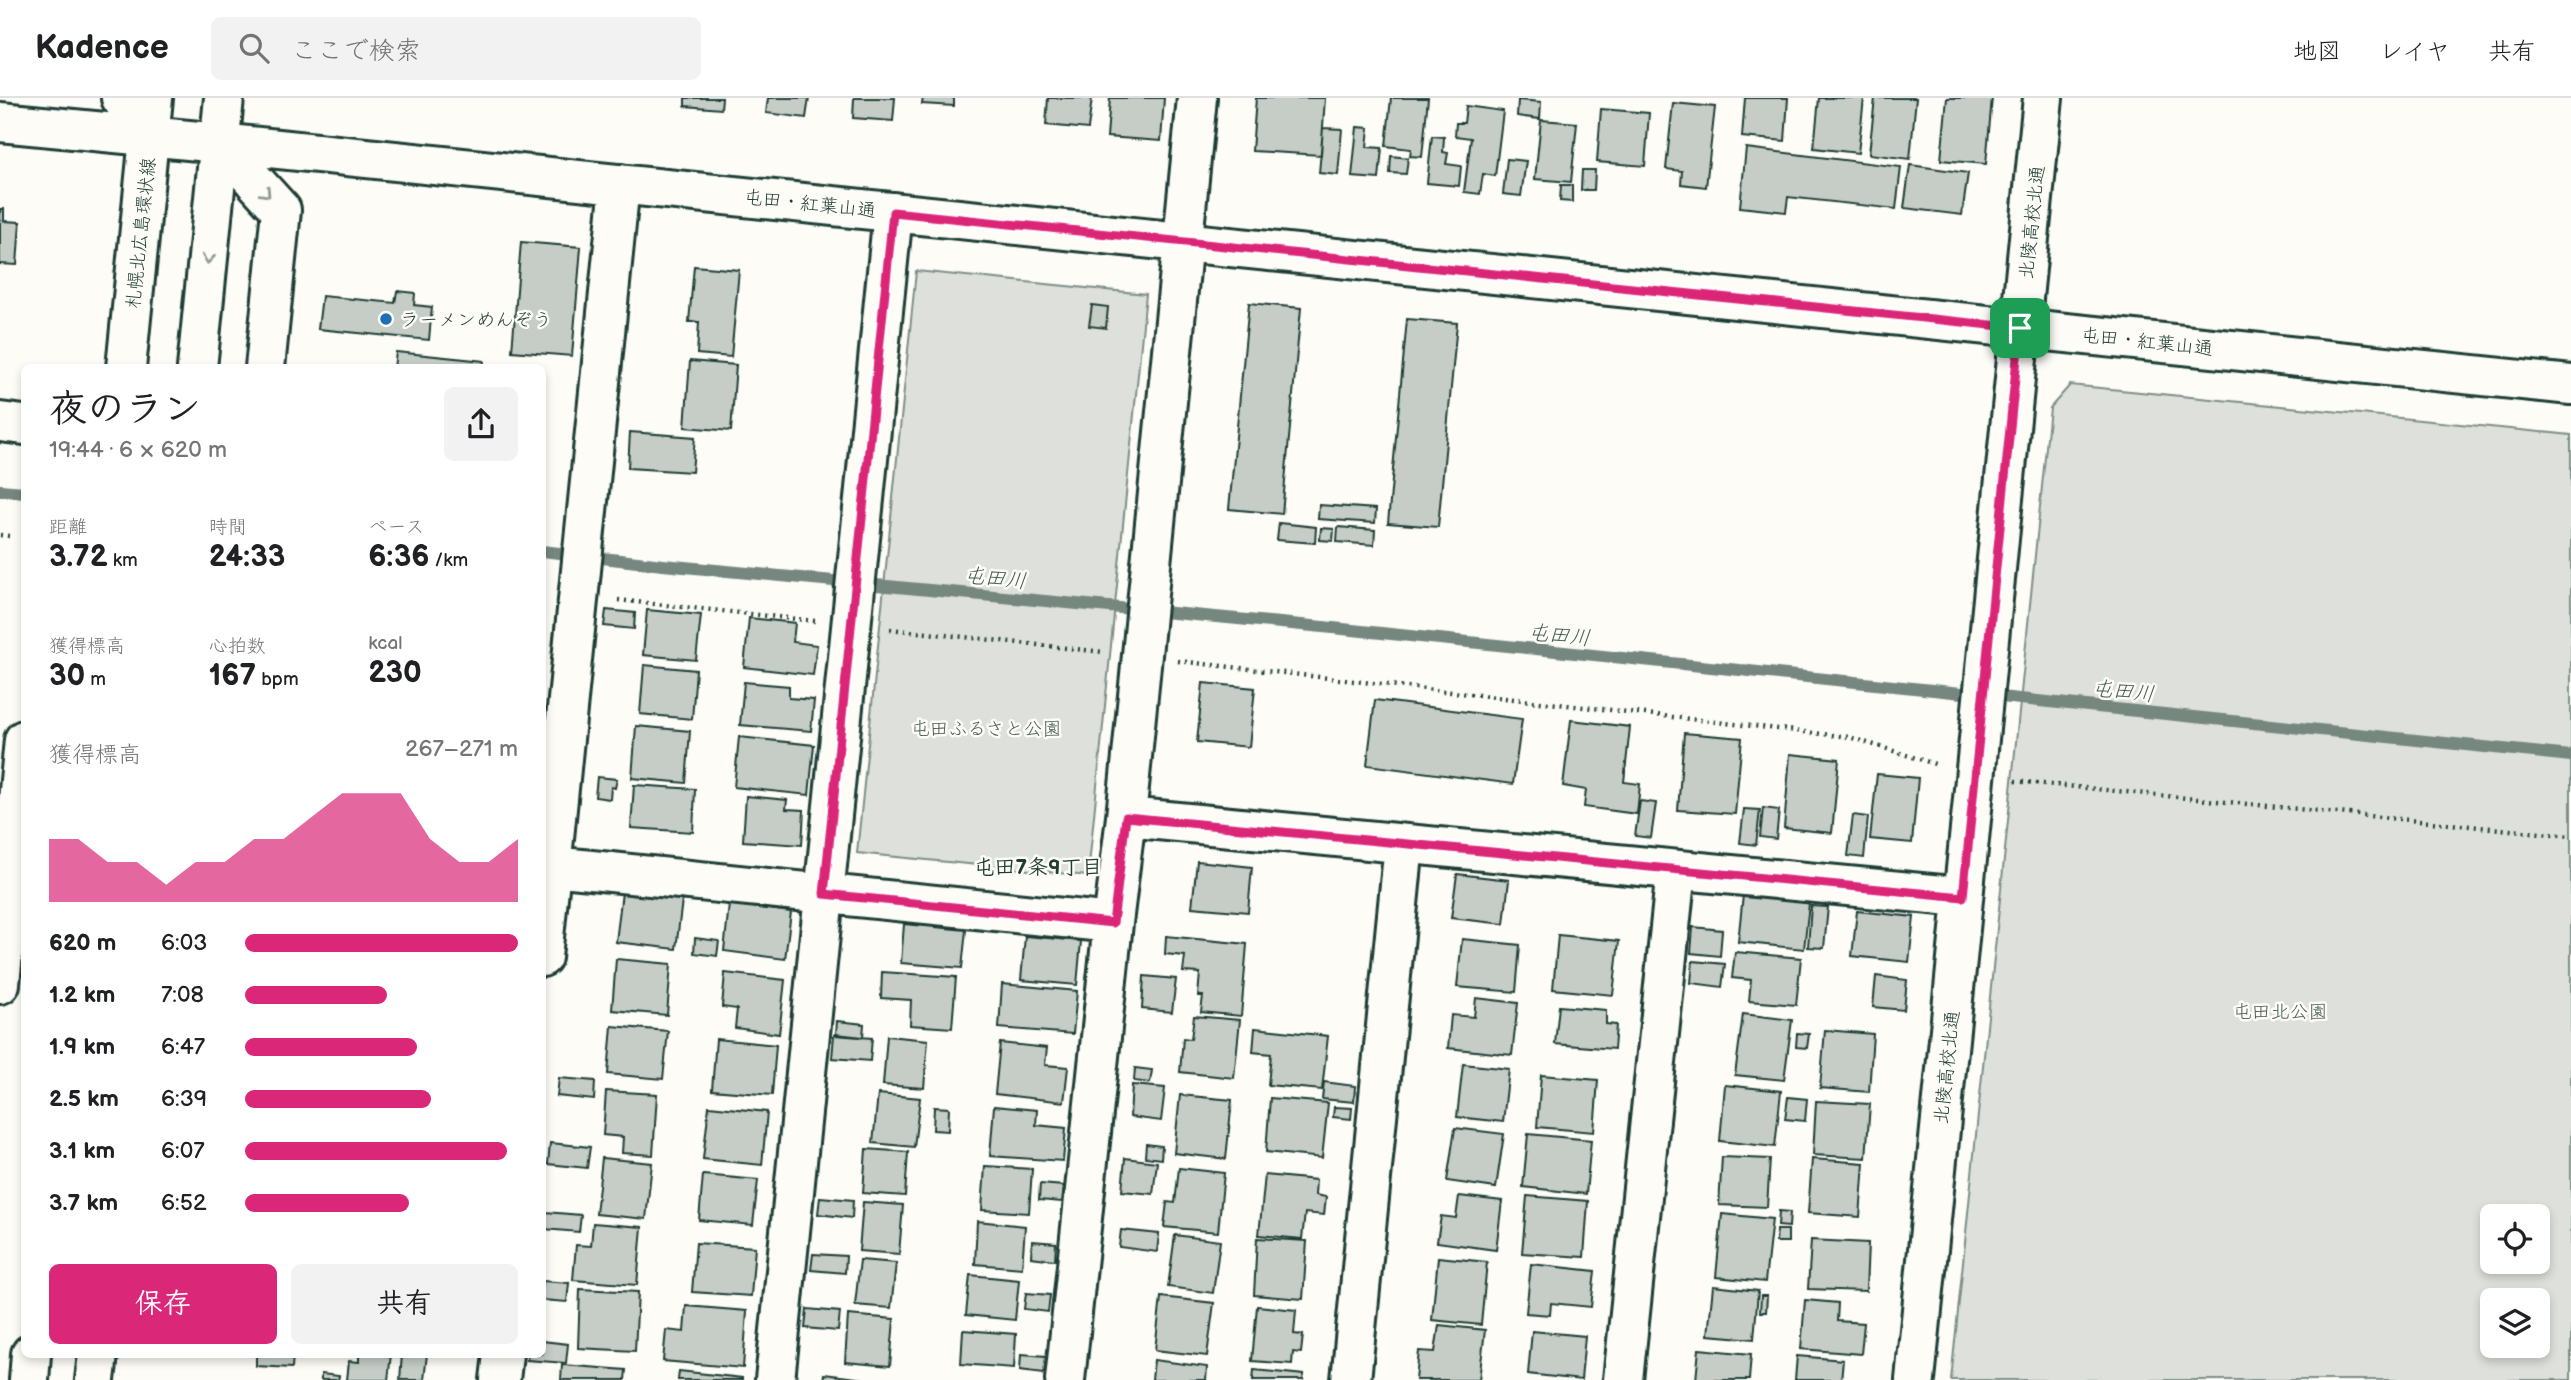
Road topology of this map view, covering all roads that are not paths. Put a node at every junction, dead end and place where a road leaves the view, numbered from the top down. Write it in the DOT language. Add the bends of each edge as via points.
graph roads {
  1 [pos="121,98"];
  2 [pos="153,98"];
  3 [pos="224,98"];
  4 [pos="1197,98"];
  5 [pos="2043,98"];
  6 [pos="0,122"];
  7 [pos="149,138"];
  8 [pos="220,143"];
  9 [pos="620,184"];
  10 [pos="893,212"];
  11 [pos="1183,242"];
  12 [pos="2020,328"];
  13 [pos="126,364"];
  14 [pos="197,364"];
  15 [pos="265,364"];
  16 [pos="2571,385"];
  17 [pos="0,422"];
  18 [pos="21,425"];
  19 [pos="21,770"];
  20 [pos="1126,817"];
  21 [pos="1404,844"];
  22 [pos="547,865"];
  23 [pos="1676,870"];
  24 [pos="546,883"];
  25 [pos="824,894"];
  26 [pos="1963,897"];
  27 [pos="1113,923"];
  28 [pos="0,984"];
  29 [pos="31,1358"];
  30 [pos="98,1358"];
  31 [pos="503,1358"];
  32 [pos="29,1380"];
  33 [pos="95,1380"];
  34 [pos="500,1380"];
  35 [pos="775,1380"];
  36 [pos="1065,1380"];
  37 [pos="1351,1380"];
  38 [pos="1623,1380"];
  39 [pos="1915,1380"];
  1 -- 7 [label="street"];
  2 -- 7 [label="street, 札幌北広島環状線"];
  3 -- 8 [label="street"];
  4 -- 11 [label="street"];
  5 -- 12 [label="street, 北陵高校北通"];
  6 -- 7 [label="street, 屯田・紅葉山通"];
  7 -- 8 [label="street, 屯田・紅葉山通"];
  7 -- 13 [label="street, 札幌北広島環状線"];
  8 -- 9 [label="street, 屯田・紅葉山通"];
  8 -- 14 [label="street, one-way"];
  8 -- 15 [label="street, one-way" via="281,209"];
  9 -- 10 [label="street, 屯田・紅葉山通"];
  9 -- 22 [label="street"];
  10 -- 11 [label="street, 屯田・紅葉山通"];
  10 -- 25 [label="street"];
  11 -- 12 [label="street, 屯田・紅葉山通"];
  11 -- 20 [label="street"];
  12 -- 16 [label="street, 屯田・紅葉山通"];
  12 -- 26 [label="street, 北陵高校北通"];
  17 -- 18 [label="street"];
  19 -- 28 [label="street"];
  20 -- 21 [label="street"];
  20 -- 27 [label="street"];
  21 -- 23 [label="street"];
  21 -- 37 [label="street"];
  22 -- 24 [label="street"];
  22 -- 25 [label="street"];
  23 -- 26 [label="street"];
  23 -- 38 [label="street"];
  25 -- 27 [label="street"];
  25 -- 35 [label="street"];
  26 -- 39 [label="street, 北陵高校北通"];
  27 -- 36 [label="street"];
  29 -- 32 [label="street"];
  30 -- 33 [label="street"];
  31 -- 34 [label="street"];
}
